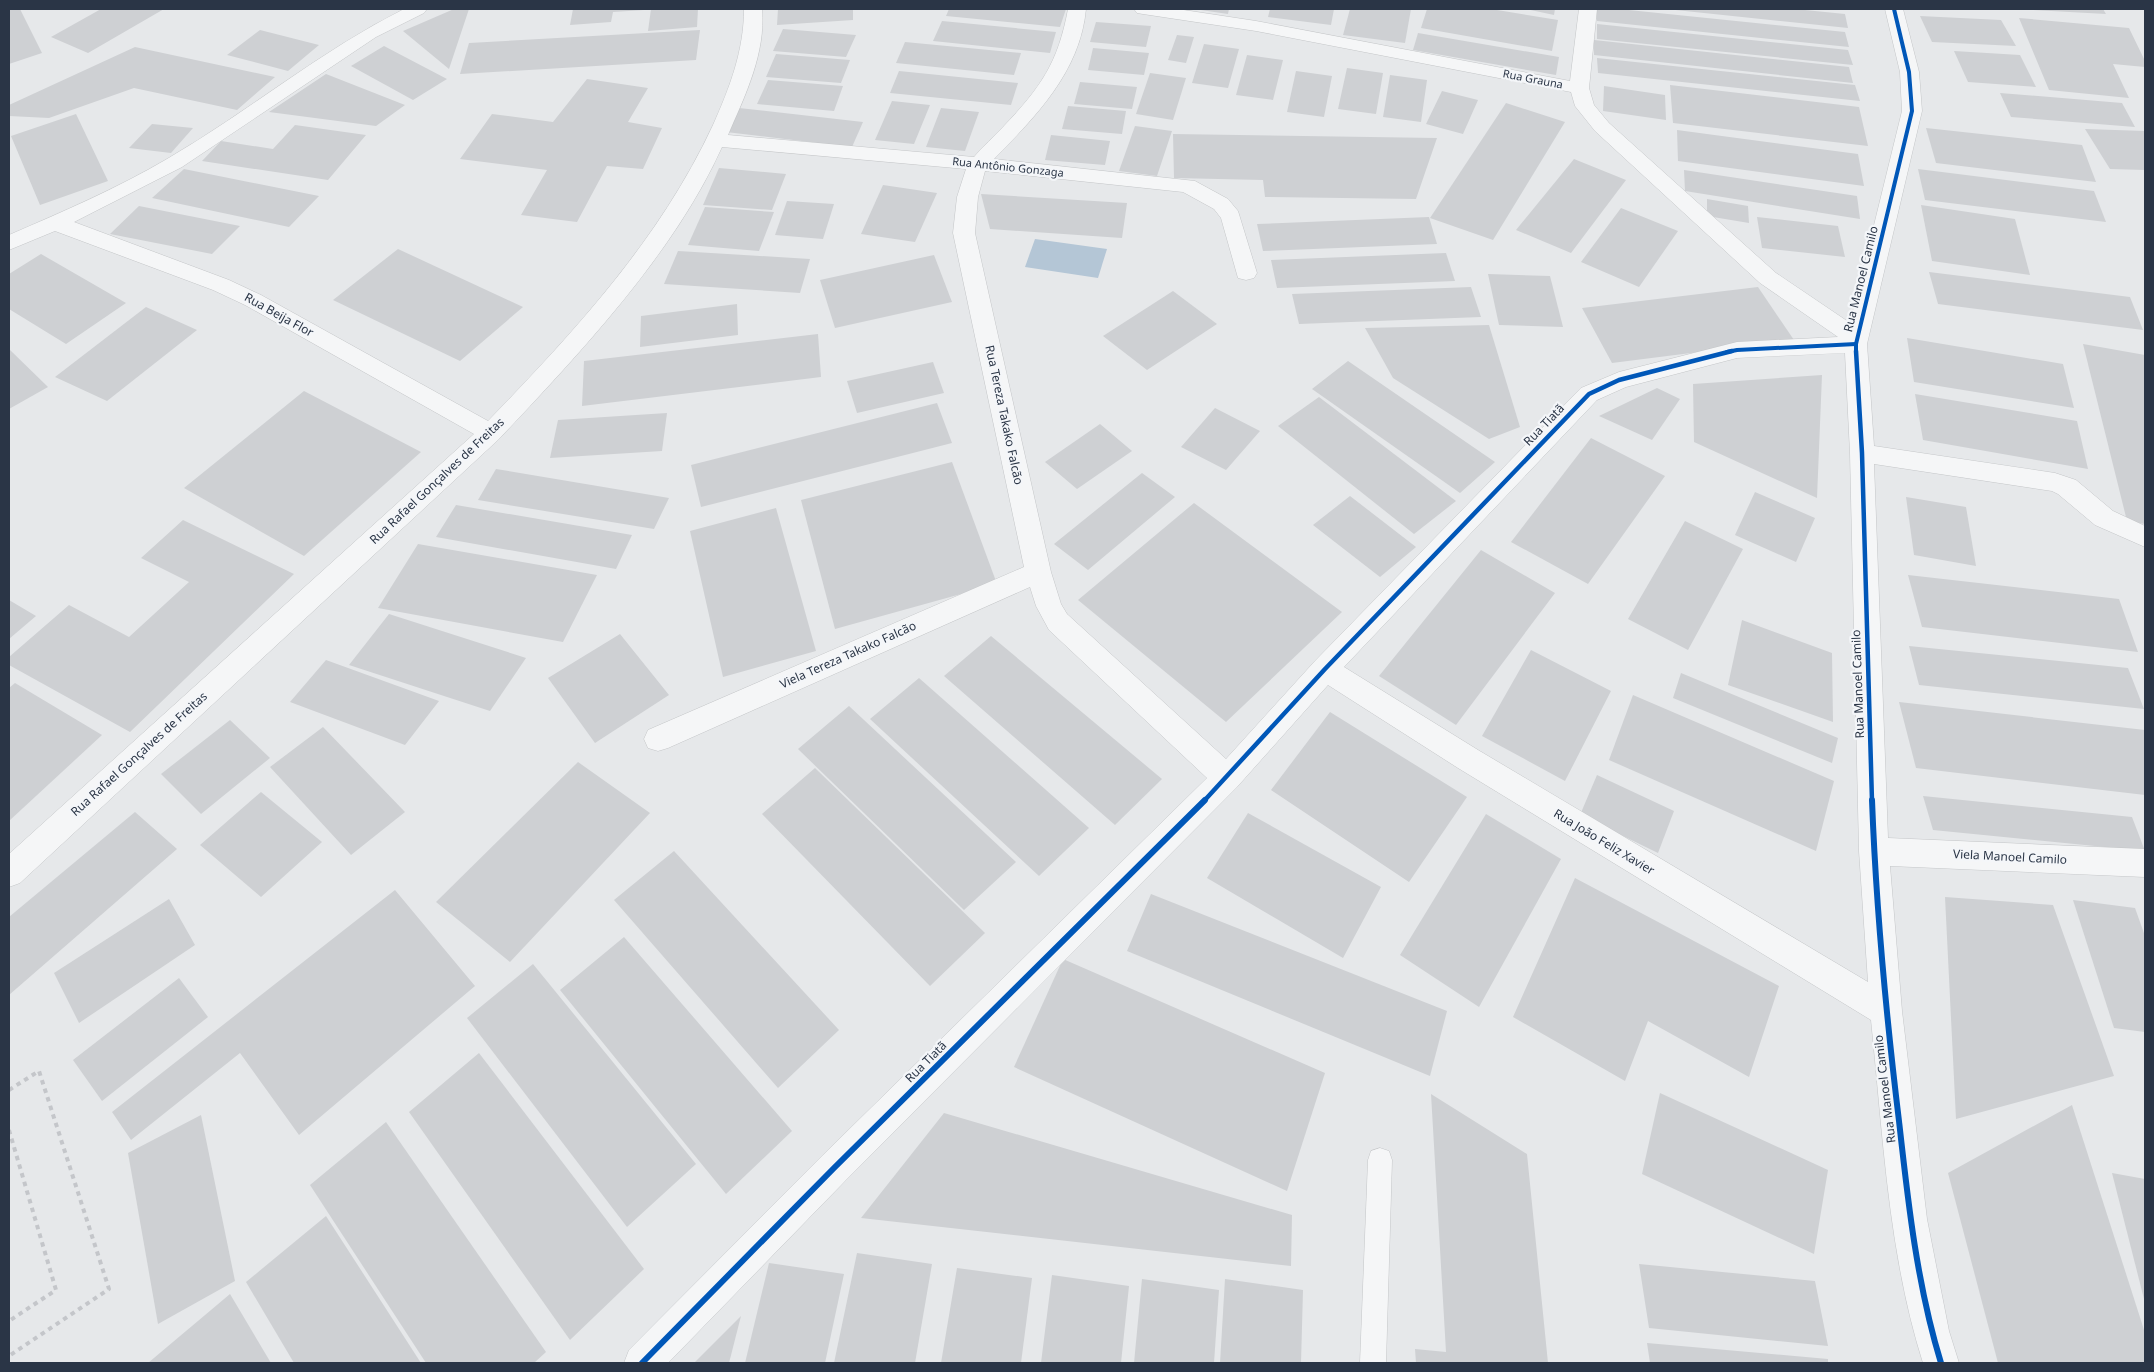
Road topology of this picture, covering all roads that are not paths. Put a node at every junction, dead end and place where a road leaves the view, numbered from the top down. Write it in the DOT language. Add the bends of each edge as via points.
graph roads {
  1 [pos="418,9"];
  2 [pos="753,9"];
  3 [pos="1077,9"];
  4 [pos="1143,9"];
  5 [pos="1588,9"];
  6 [pos="1894,9"];
  7 [pos="1258,18"];
  8 [pos="1579,88"];
  9 [pos="717,140"];
  10 [pos="979,164"];
  11 [pos="55,224"];
  12 [pos="9,243"];
  13 [pos="1246,272"];
  14 [pos="1857,341"];
  15 [pos="490,433"];
  16 [pos="1862,453"];
  17 [pos="2145,537"];
  18 [pos="1038,572"];
  19 [pos="1324,670"];
  20 [pos="658,739"];
  21 [pos="1227,778"];
  22 [pos="1874,851"];
  23 [pos="2145,863"];
  24 [pos="9,873"];
  25 [pos="1886,1011"];
  26 [pos="1380,1160"];
  27 [pos="642,1363"];
  28 [pos="1373,1363"];
  29 [pos="1941,1363"];
  1 -- 11 [label="street" via="370,33 175,163"];
  2 -- 9 [label="street, Rua Rafael Gonçalves de Freitas" via="755,20 745,70"];
  3 -- 10 [label="street, Rua Tereza Takako Falcão" via="1063,65 1053,83"];
  4 -- 7 [label="street, Rua Grauna"];
  5 -- 8 [label="street"];
  6 -- 14 [label="street, Rua Manoel Camilo" via="1910,70 1912,111"];
  7 -- 8 [label="street, Rua Grauna"];
  8 -- 14 [label="street, Rua Grauna" via="1585,106 1602,128 1761,272"];
  9 -- 10 [label="street, Rua Antônio Gonzaga"];
  9 -- 15 [label="street, Rua Rafael Gonçalves de Freitas" via="691,190 652,249 559,362"];
  10 -- 13 [label="street, Rua Antônio Gonzaga" via="1188,186 1221,204 1231,216"];
  10 -- 18 [label="street, Rua Tereza Takako Falcão" via="969,191 964,233"];
  11 -- 12 [label="street"];
  11 -- 15 [label="street, Rua Beija Flor" via="221,285 253,300"];
  14 -- 16 [label="street, Rua Manoel Camilo"];
  14 -- 19 [label="street, Rua Tiatã" via="1737,350 1619,380 1589,394"];
  15 -- 24 [label="street, Rua Rafael Gonçalves de Freitas"];
  16 -- 17 [label="street" via="2054,482 2067,487 2104,518"];
  16 -- 22 [label="street, Rua Manoel Camilo"];
  18 -- 20 [label="street, Viela Tereza Takako Falcão"];
  18 -- 21 [label="street, Rua Tereza Takako Falcão" via="1058,622"];
  19 -- 21 [label="street, Rua Tiatã"];
  19 -- 25 [label="street, Rua João Feliz Xavier"];
  21 -- 27 [label="street, Rua Tiatã"];
  22 -- 23 [label="street, Viela Manoel Camilo"];
  22 -- 25 [label="street, Rua Manoel Camilo"];
  25 -- 29 [label="street, Rua Manoel Camilo" via="1910,1219 1931,1331"];
  26 -- 28 [label="lane"];
}
